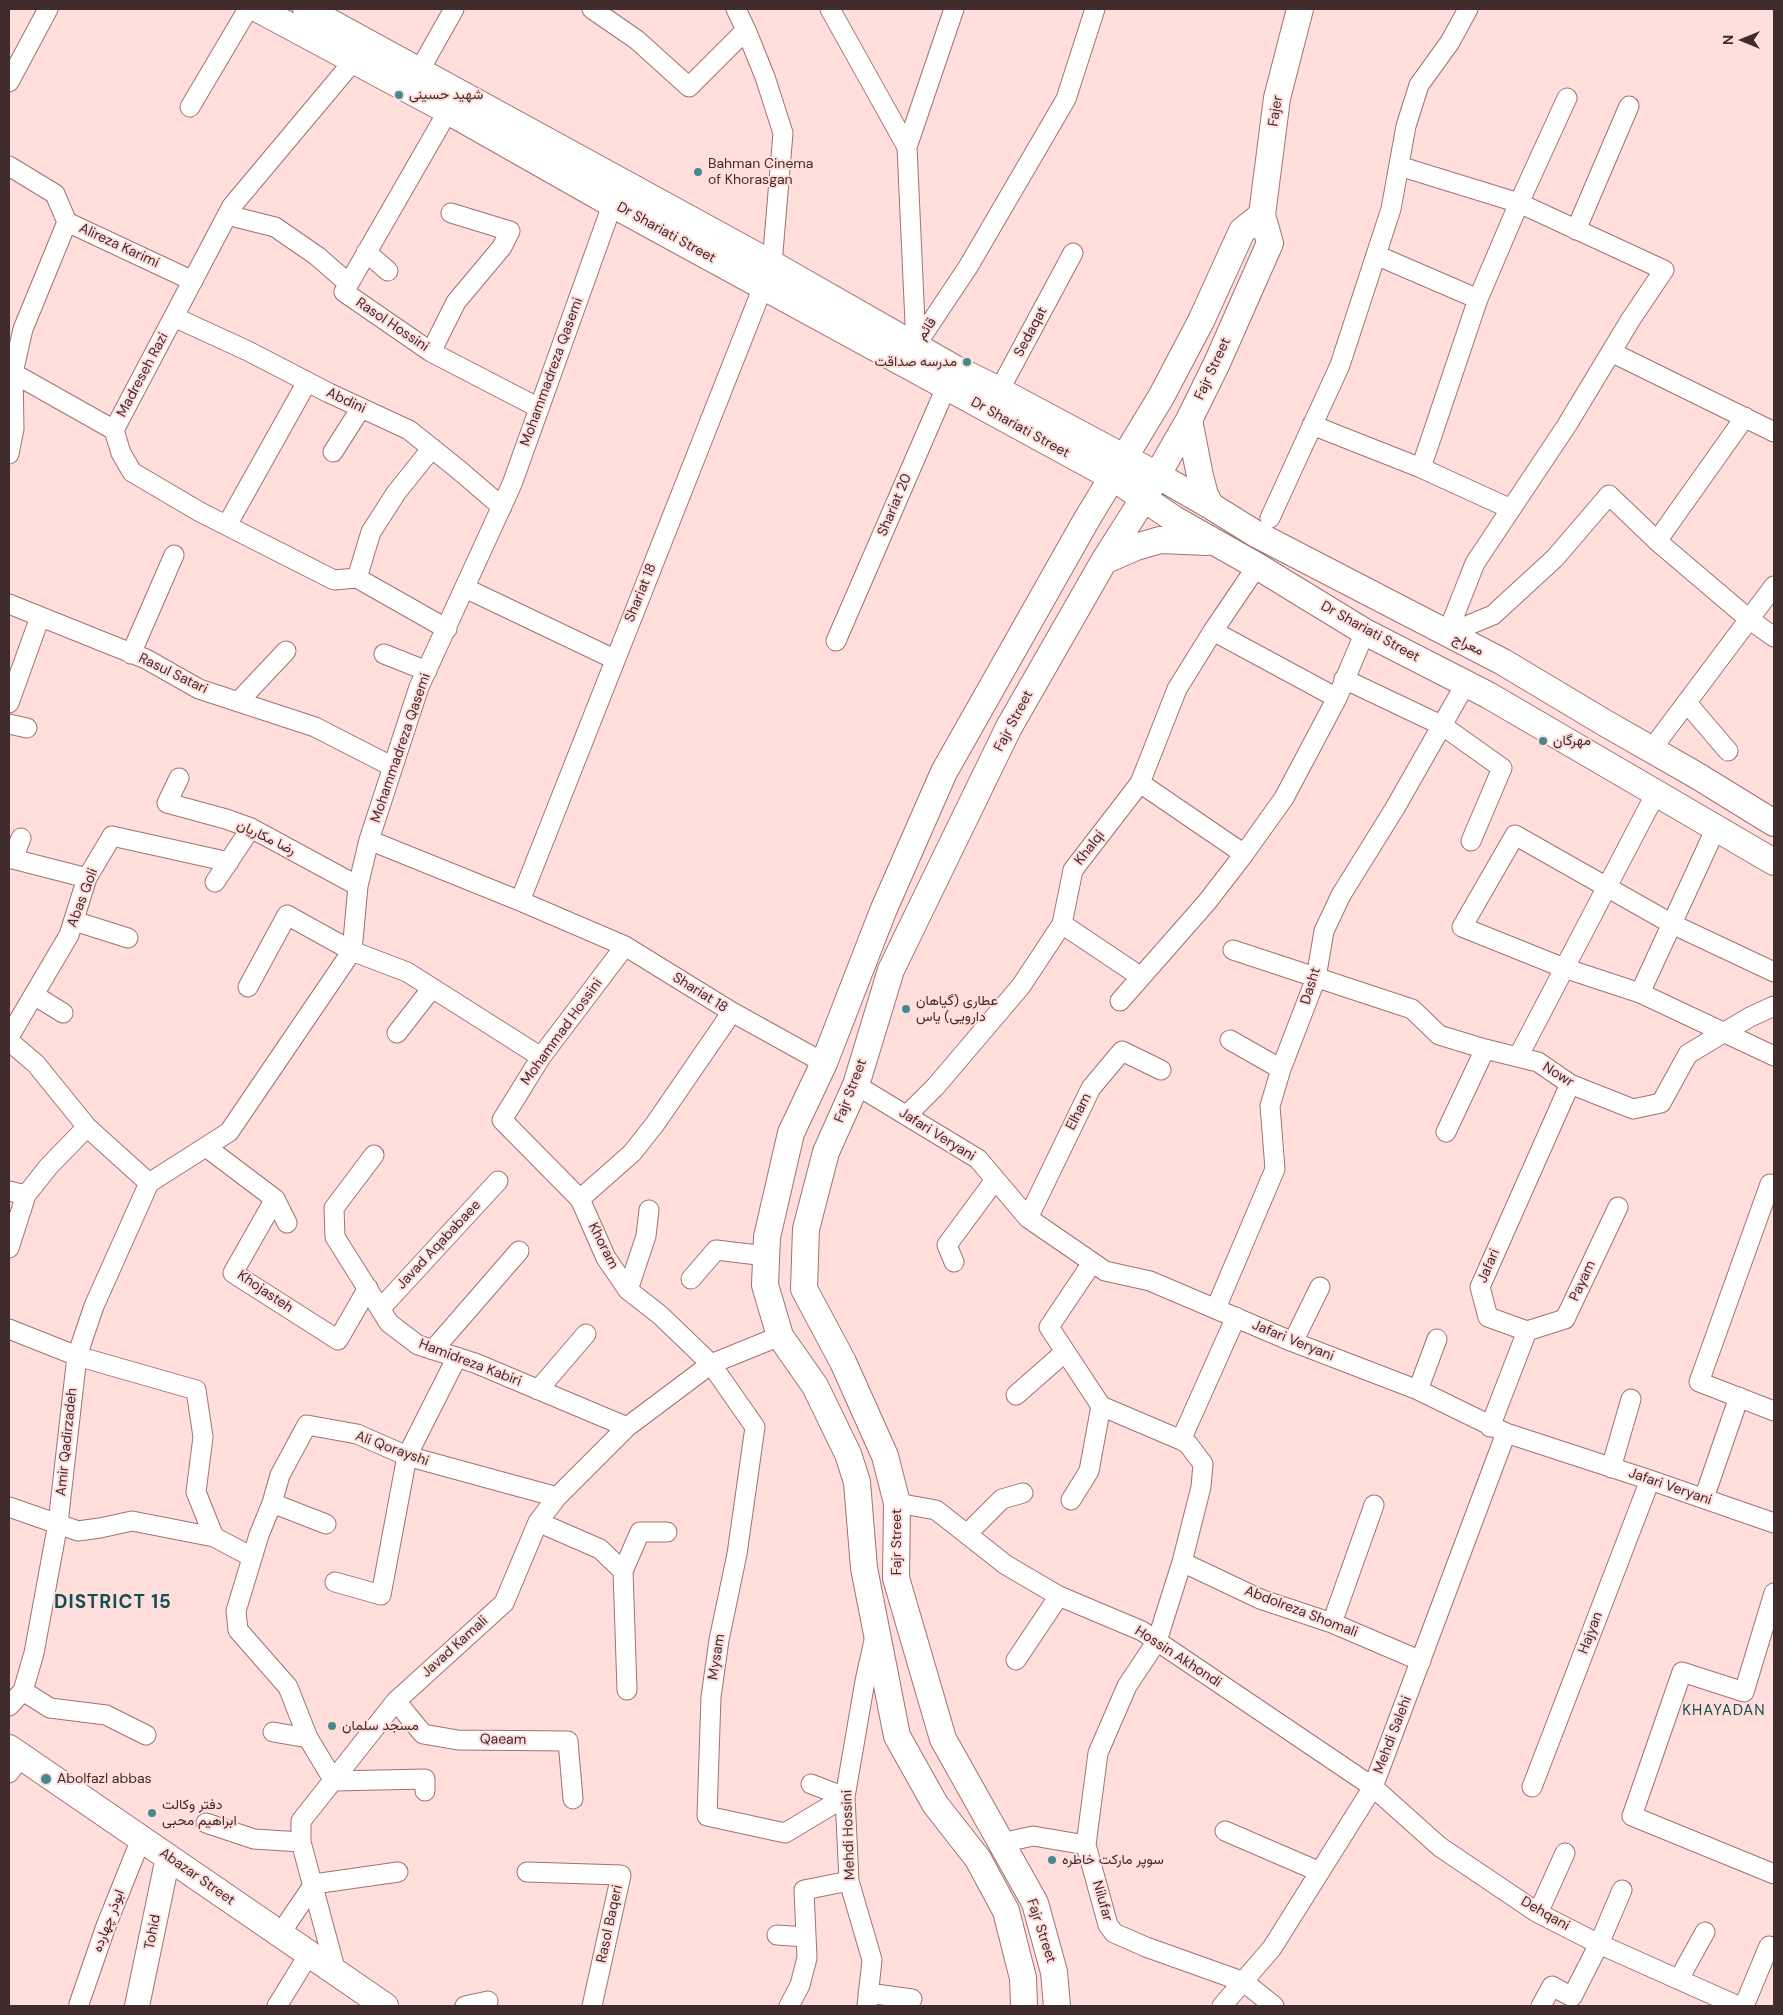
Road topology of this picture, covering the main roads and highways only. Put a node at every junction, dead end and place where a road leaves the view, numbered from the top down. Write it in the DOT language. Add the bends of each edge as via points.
graph roads {
  1 [pos="258,9"];
  2 [pos="306,9"];
  3 [pos="1300,9"];
  4 [pos="361,52"];
  5 [pos="1262,215"];
  6 [pos="994,400"];
  7 [pos="1189,420"];
  8 [pos="1086,464"];
  9 [pos="1118,467"];
  10 [pos="1157,475"];
  11 [pos="1144,498"];
  12 [pos="1097,502"];
  13 [pos="1211,506"];
  14 [pos="1213,542"];
  15 [pos="1104,561"];
  16 [pos="1774,824"];
  17 [pos="1774,862"];
  18 [pos="824,1063"];
  19 [pos="856,1085"];
  20 [pos="13,1759"];
  21 [pos="1054,1972"];
  22 [pos="1023,1978"];
  23 [pos="385,2006"];
  24 [pos="1024,2006"];
  25 [pos="1057,2006"];
  1 -- 4 [label="main road, Dr Shariati Street"];
  2 -- 4 [label="main road, Dr Shariati Street"];
  3 -- 5 [label="main road, Fajer" via="1277,98"];
  4 -- 6 [label="main road, Dr Shariati Street"];
  5 -- 7 [label="main road, Fajr Street" via="1270,243"];
  5 -- 9 [label="main road" via="1242,231 1192,338"];
  6 -- 8 [label="main road, Dr Shariati Street"];
  6 -- 9 [label="main road, Dr Shariati Street"];
  7 -- 10 [label="main road, Fajr Street"];
  7 -- 13 [label="main road" via="1200,476"];
  8 -- 9 [label="main road, Dr Shariati Street"];
  8 -- 12 [label="main road" via="1096,483"];
  9 -- 10 [label="main road, Dr Shariati Street"];
  9 -- 11 [label="main road, Dr Shariati Street"];
  9 -- 12 [label="main road"];
  10 -- 11 [label="main road, Fajr Street"];
  10 -- 13 [label="main road, معراج"];
  11 -- 14 [label="main road, Dr Shariati Street"];
  11 -- 15 [label="main road, Fajr Street"];
  12 -- 18 [label="main road" via="944,772 883,911"];
  13 -- 16 [label="main road, معراج" via="1256,534 1503,662"];
  14 -- 15 [label="main road" via="1160,540 1136,546"];
  14 -- 17 [label="main road, Dr Shariati Street" via="1365,632 1466,683"];
  15 -- 19 [label="main road, Fajr Street" via="1009,727 896,962"];
  18 -- 19 [label="main road"];
  18 -- 22 [label="main road" via="790,1133 766,1237 765,1286 780,1336 815,1386 848,1454 857,1482 864,1568 897,1736 936,1804 978,1859 1006,1911"];
  19 -- 21 [label="main road, Fajr Street" via="826,1152 806,1229 804,1290 843,1362 886,1456 897,1502 896,1578 943,1739 1035,1903"];
  20 -- 23 [label="main road, Abazar Street" via="141,1839"];
  21 -- 22 [label="main road"];
  21 -- 25 [label="main road, Fajr Street"];
  22 -- 24 [label="main road"];
}
